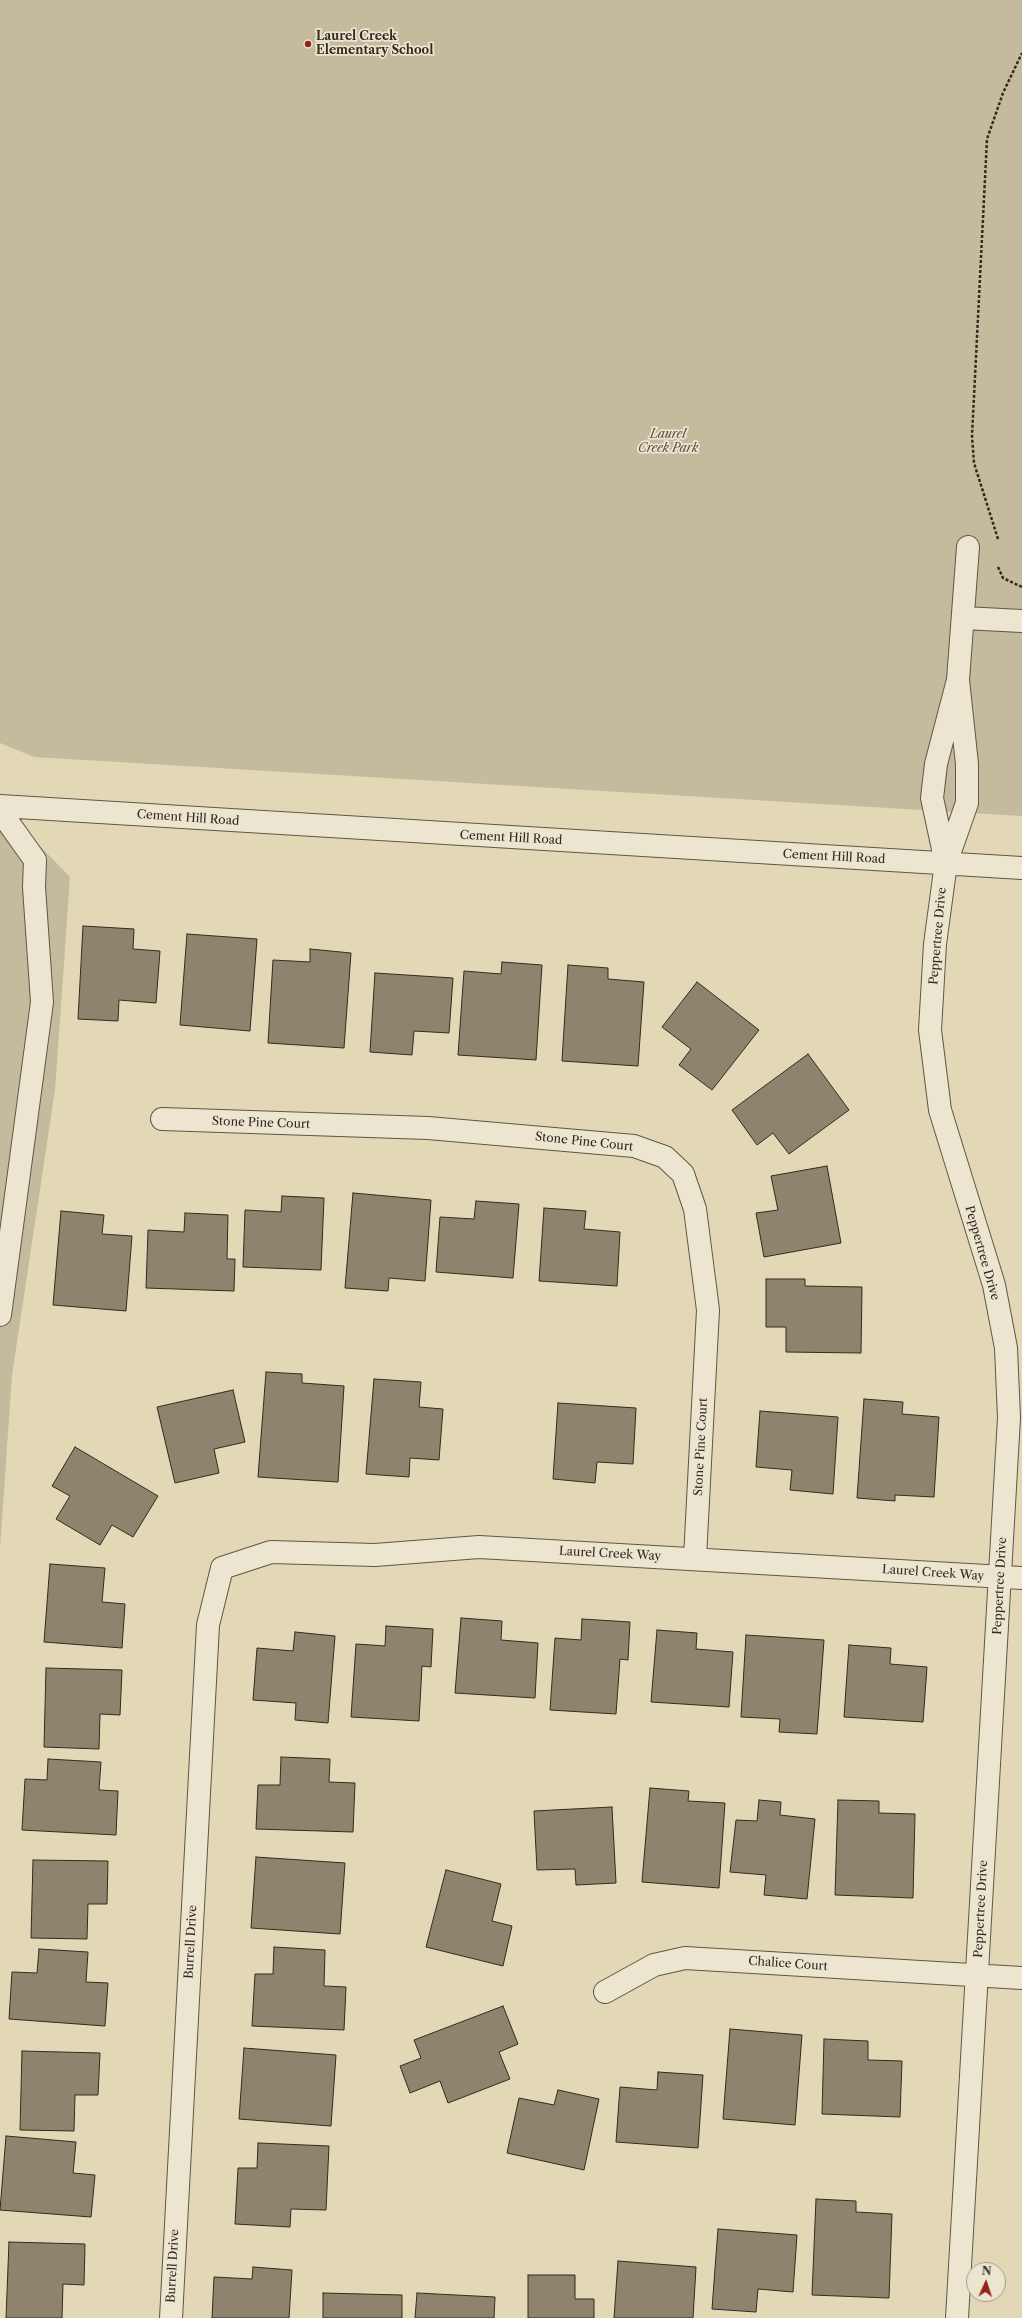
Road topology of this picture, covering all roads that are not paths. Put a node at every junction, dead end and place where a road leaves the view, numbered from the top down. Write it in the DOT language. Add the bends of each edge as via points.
graph roads {
  1 [pos="968,547"];
  2 [pos="964,618"];
  3 [pos="1022,621"];
  4 [pos="958,680"];
  5 [pos="0,806"];
  6 [pos="0,811"];
  7 [pos="946,863"];
  8 [pos="1022,868"];
  9 [pos="162,1119"];
  10 [pos="0,1315"];
  11 [pos="695,1558"];
  12 [pos="222,1568"];
  13 [pos="1000,1577"];
  14 [pos="1022,1578"];
  15 [pos="978,1976"];
  16 [pos="1022,1978"];
  17 [pos="605,1992"];
  18 [pos="171,2318"];
  19 [pos="957,2318"];
  1 -- 2 [label="street"];
  2 -- 3 [label="street"];
  2 -- 4 [label="street"];
  4 -- 7 [label="street" via="967,764 967,803"];
  4 -- 7 [label="street" via="936,764 932,798"];
  5 -- 7 [label="street, Cement Hill Road"];
  6 -- 10 [label="street" via="35,860 34,887 42,1002"];
  7 -- 8 [label="street, Cement Hill Road"];
  7 -- 13 [label="street, Peppertree Drive" via="936,939 930,1030 940,1110 994,1285 1006,1348 1009,1418"];
  9 -- 11 [label="street, Stone Pine Court" via="428,1128 634,1146 665,1157 683,1174 695,1209 708,1310"];
  11 -- 12 [label="street, Laurel Creek Way" via="479,1547 375,1555 271,1552"];
  11 -- 13 [label="street, Laurel Creek Way"];
  12 -- 18 [label="street, Burrell Drive" via="208,1625"];
  13 -- 14 [label="street, Laurel Creek Way"];
  13 -- 15 [label="street, Peppertree Drive"];
  15 -- 16 [label="street, Chalice Court"];
  15 -- 17 [label="street, Chalice Court" via="685,1958 654,1965"];
  15 -- 19 [label="street, Peppertree Drive"];
}
